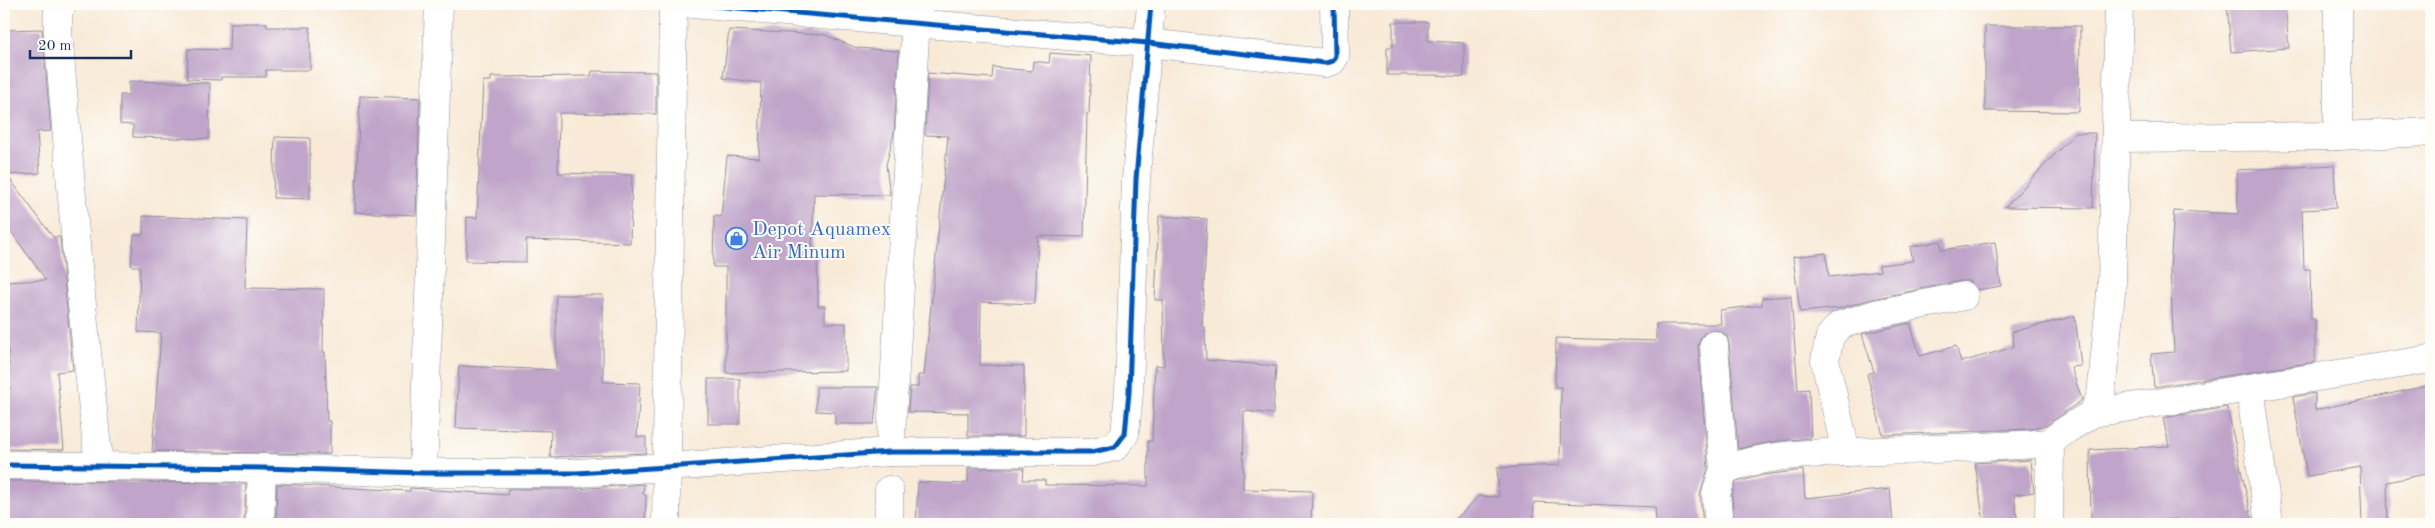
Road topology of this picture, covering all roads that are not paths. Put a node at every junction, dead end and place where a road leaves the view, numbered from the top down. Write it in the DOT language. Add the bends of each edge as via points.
graph roads {
  1 [pos="64,4"];
  2 [pos="439,4"];
  3 [pos="673,4"];
  4 [pos="692,4"];
  5 [pos="1150,4"];
  6 [pos="1334,4"];
  7 [pos="2119,4"];
  8 [pos="2338,4"];
  9 [pos="916,14"];
  10 [pos="1148,43"];
  11 [pos="2431,132"];
  12 [pos="2338,136"];
  13 [pos="2116,138"];
  14 [pos="1964,296"];
  15 [pos="1714,345"];
  16 [pos="2431,359"];
  17 [pos="2250,388"];
  18 [pos="2093,413"];
  19 [pos="2050,443"];
  20 [pos="890,452"];
  21 [pos="1846,452"];
  22 [pos="4,465"];
  23 [pos="99,466"];
  24 [pos="666,466"];
  25 [pos="262,468"];
  26 [pos="1724,470"];
  27 [pos="423,473"];
  28 [pos="889,490"];
  29 [pos="260,524"];
  30 [pos="666,524"];
  31 [pos="889,524"];
  32 [pos="1719,524"];
  33 [pos="2049,524"];
  34 [pos="2269,524"];
  1 -- 23 [label="street" via="58,10 58,32"];
  2 -- 27 [label="street"];
  3 -- 24 [label="street"];
  4 -- 9 [label="street"];
  5 -- 10 [label="street"];
  6 -- 10 [label="street" via="1335,56 1325,63"];
  7 -- 13 [label="street"];
  8 -- 12 [label="street"];
  9 -- 10 [label="street"];
  9 -- 20 [label="street"];
  10 -- 20 [label="street" via="1136,179 1125,434 1115,447 1092,452"];
  11 -- 12 [label="street"];
  12 -- 13 [label="street"];
  13 -- 18 [label="street" via="2112,282 2101,395"];
  14 -- 21 [label="street" via="1875,314 1840,325 1830,336 1825,361"];
  15 -- 26 [label="street"];
  16 -- 17 [label="street"];
  17 -- 18 [label="street"];
  17 -- 34 [label="street"];
  18 -- 19 [label="street"];
  19 -- 21 [label="street"];
  19 -- 33 [label="street"];
  20 -- 24 [label="street"];
  21 -- 26 [label="street" via="1778,458"];
  22 -- 23 [label="street"];
  23 -- 25 [label="street"];
  24 -- 27 [label="street" via="577,473"];
  24 -- 30 [label="street"];
  25 -- 27 [label="street"];
  25 -- 29 [label="street"];
  26 -- 32 [label="street" via="1716,494"];
  28 -- 31 [label="street"];
}
